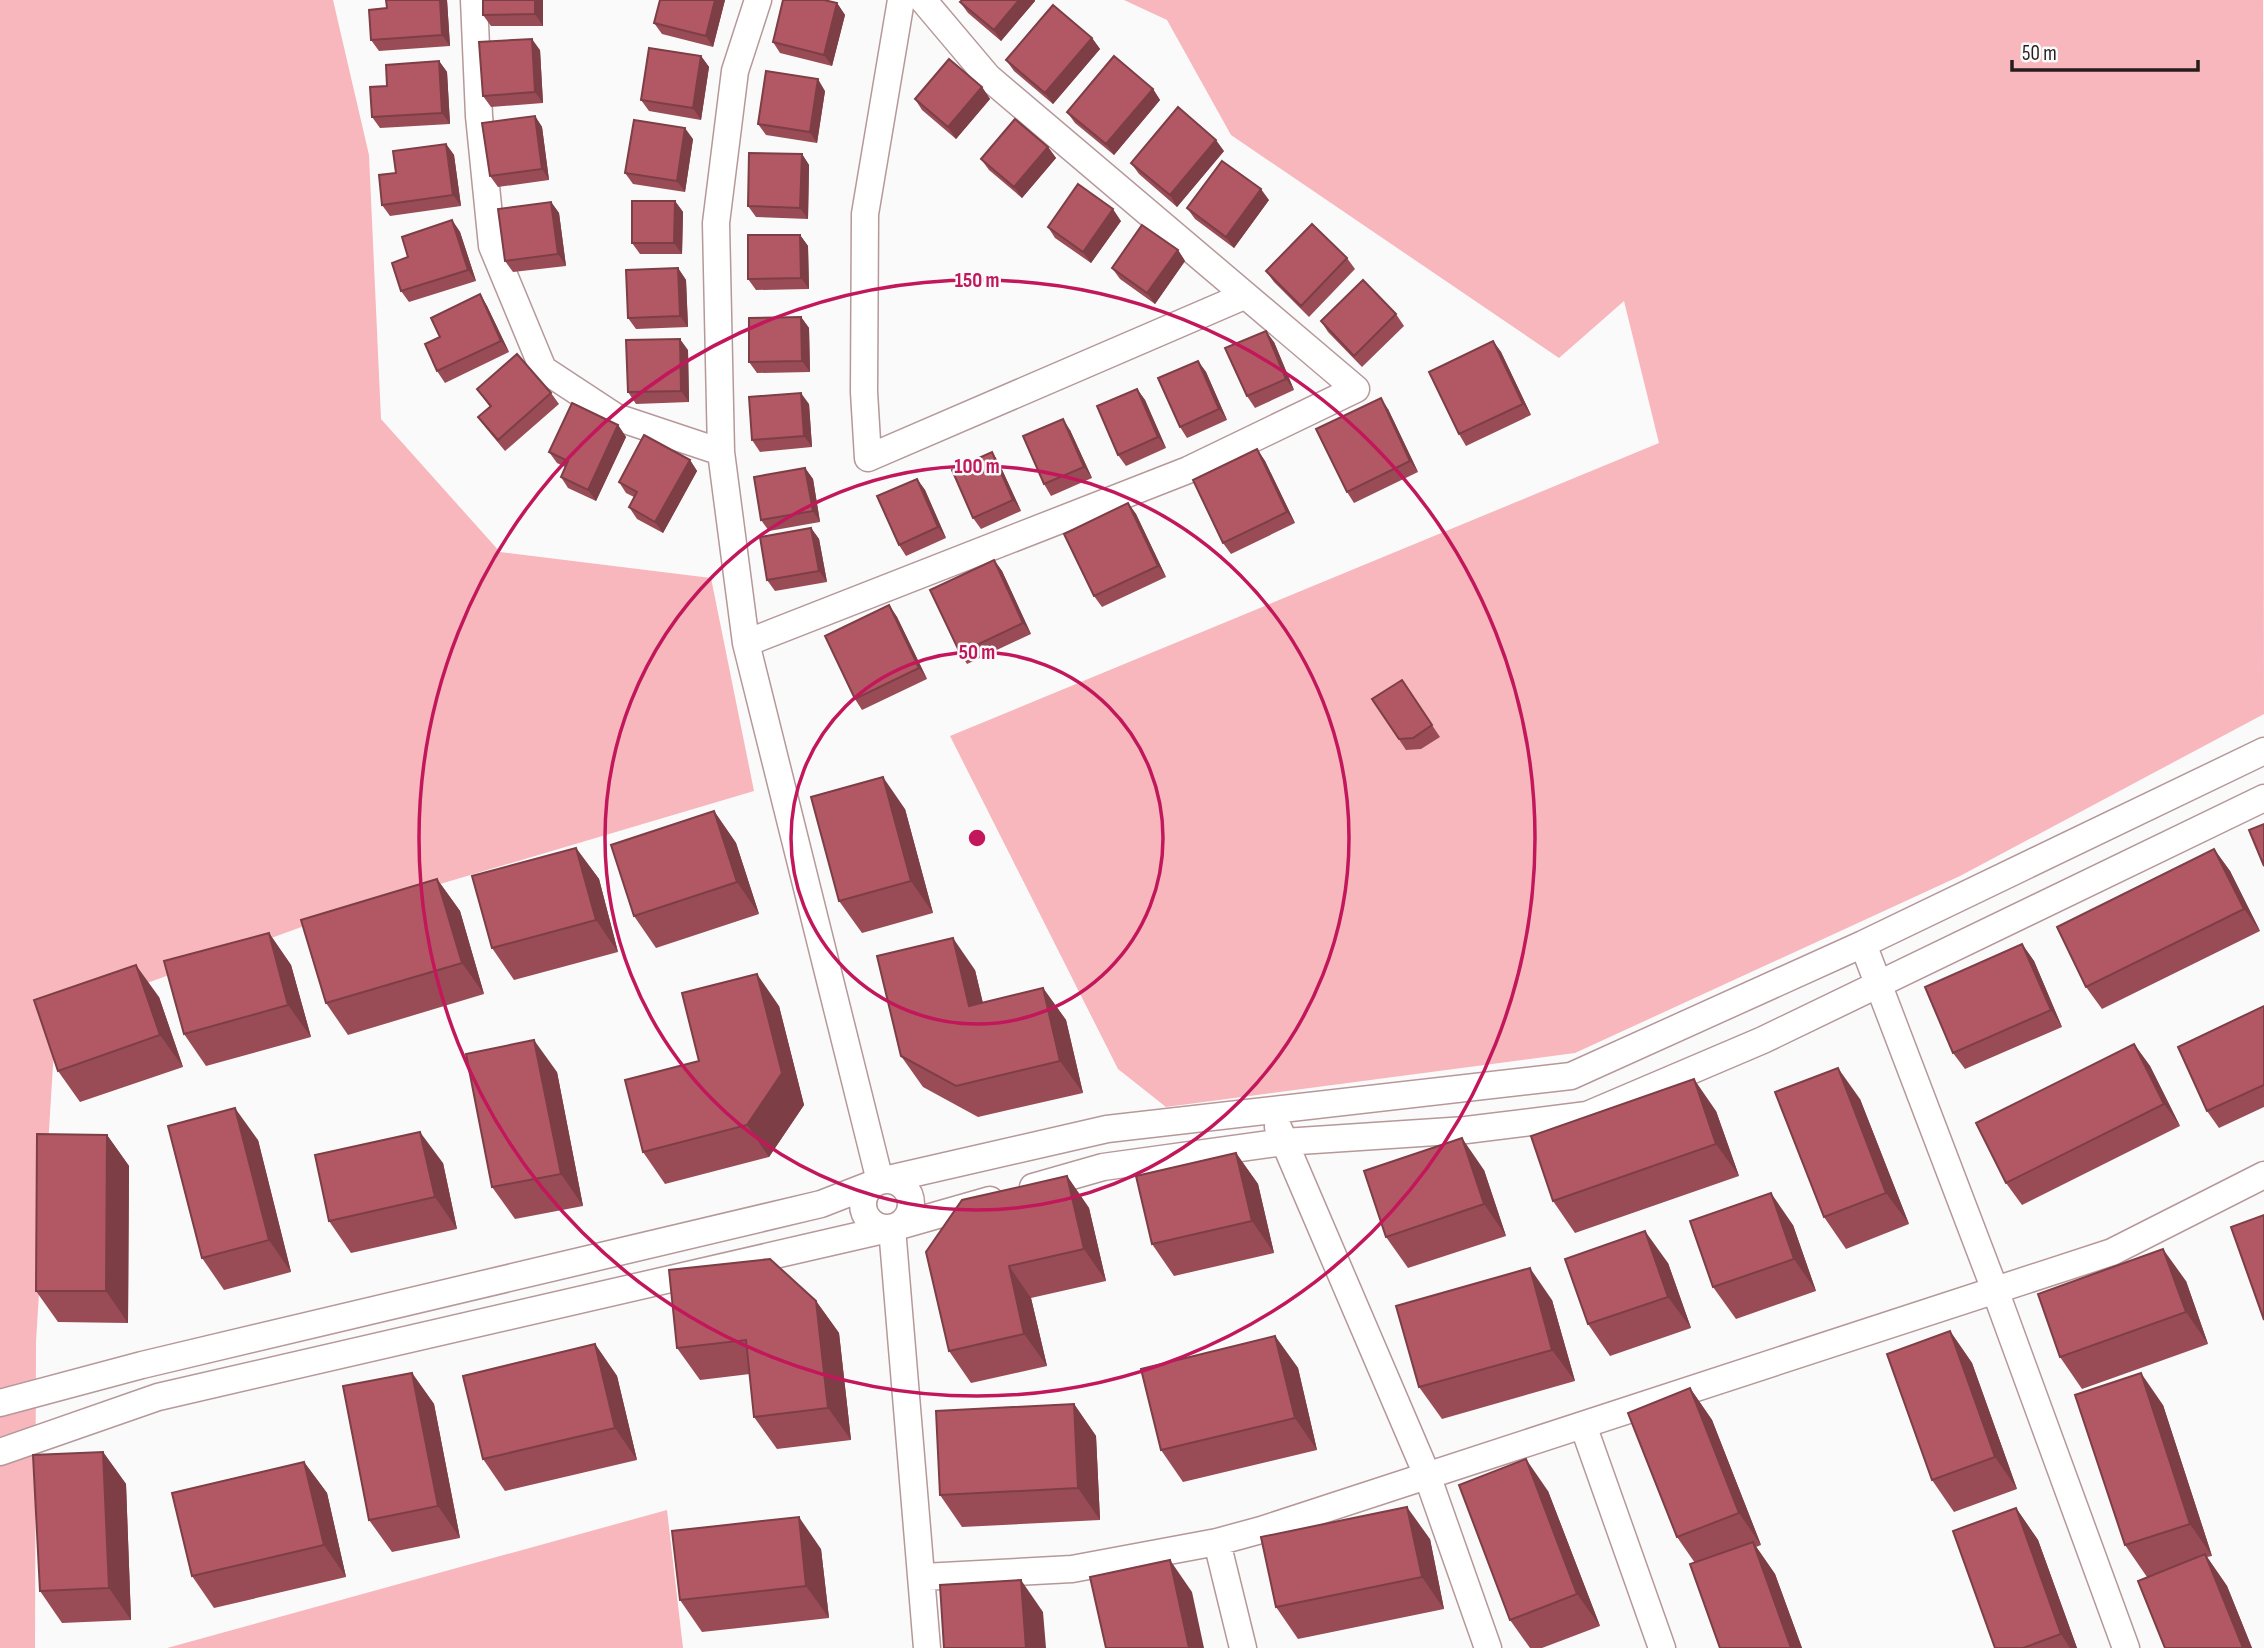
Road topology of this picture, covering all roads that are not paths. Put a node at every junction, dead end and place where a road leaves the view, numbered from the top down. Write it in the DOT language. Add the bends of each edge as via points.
graph roads {
  1 [pos="474,0"];
  2 [pos="758,0"];
  3 [pos="901,0"];
  4 [pos="923,0"];
  5 [pos="1244,296"];
  6 [pos="721,452"];
  7 [pos="746,643"];
  8 [pos="2264,751"];
  9 [pos="2264,798"];
  10 [pos="1863,944"];
  11 [pos="1880,984"];
  12 [pos="1272,1110"];
  13 [pos="1284,1142"];
  14 [pos="2264,1175"];
  15 [pos="880,1181"];
  16 [pos="892,1228"];
  17 [pos="1995,1290"];
  18 [pos="0,1404"];
  19 [pos="1583,1424"];
  20 [pos="0,1451"];
  21 [pos="1427,1475"];
  22 [pos="1217,1542"];
  23 [pos="923,1577"];
  24 [pos="927,1648"];
  25 [pos="1243,1648"];
  26 [pos="1488,1648"];
  27 [pos="1662,1648"];
  28 [pos="2126,1648"];
  1 -- 6 [label="street" via="492,246 543,369 616,417"];
  2 -- 6 [label="street" via="735,71 716,222"];
  3 -- 5 [label="street" via="865,214 864,392 869,458"];
  4 -- 5 [label="street" via="988,77"];
  5 -- 7 [label="street" via="1356,389 1188,470"];
  6 -- 7 [label="street"];
  7 -- 15 [label="street"];
  8 -- 10 [label="street"];
  9 -- 11 [label="street"];
  10 -- 11 [label="street"];
  10 -- 12 [label="street" via="1571,1076"];
  11 -- 13 [label="street" via="1587,1115 1466,1130"];
  11 -- 17 [label="street"];
  12 -- 13 [label="street"];
  12 -- 15 [label="street" via="1107,1129"];
  13 -- 16 [label="street" via="1103,1167"];
  13 -- 21 [label="street"];
  14 -- 17 [label="street" via="2112,1252"];
  15 -- 16 [label="street" via="894,1181 909,1195 908,1216"];
  15 -- 18 [label="street" via="821,1204 142,1365"];
  16 -- 20 [label="street" via="158,1397"];
  16 -- 23 [label="street"];
  17 -- 19 [label="street"];
  17 -- 28 [label="street"];
  19 -- 21 [label="street"];
  19 -- 27 [label="street"];
  21 -- 22 [label="street"];
  21 -- 26 [label="street"];
  22 -- 23 [label="street" via="1072,1569"];
  22 -- 25 [label="street"];
  23 -- 24 [label="street"];
}
